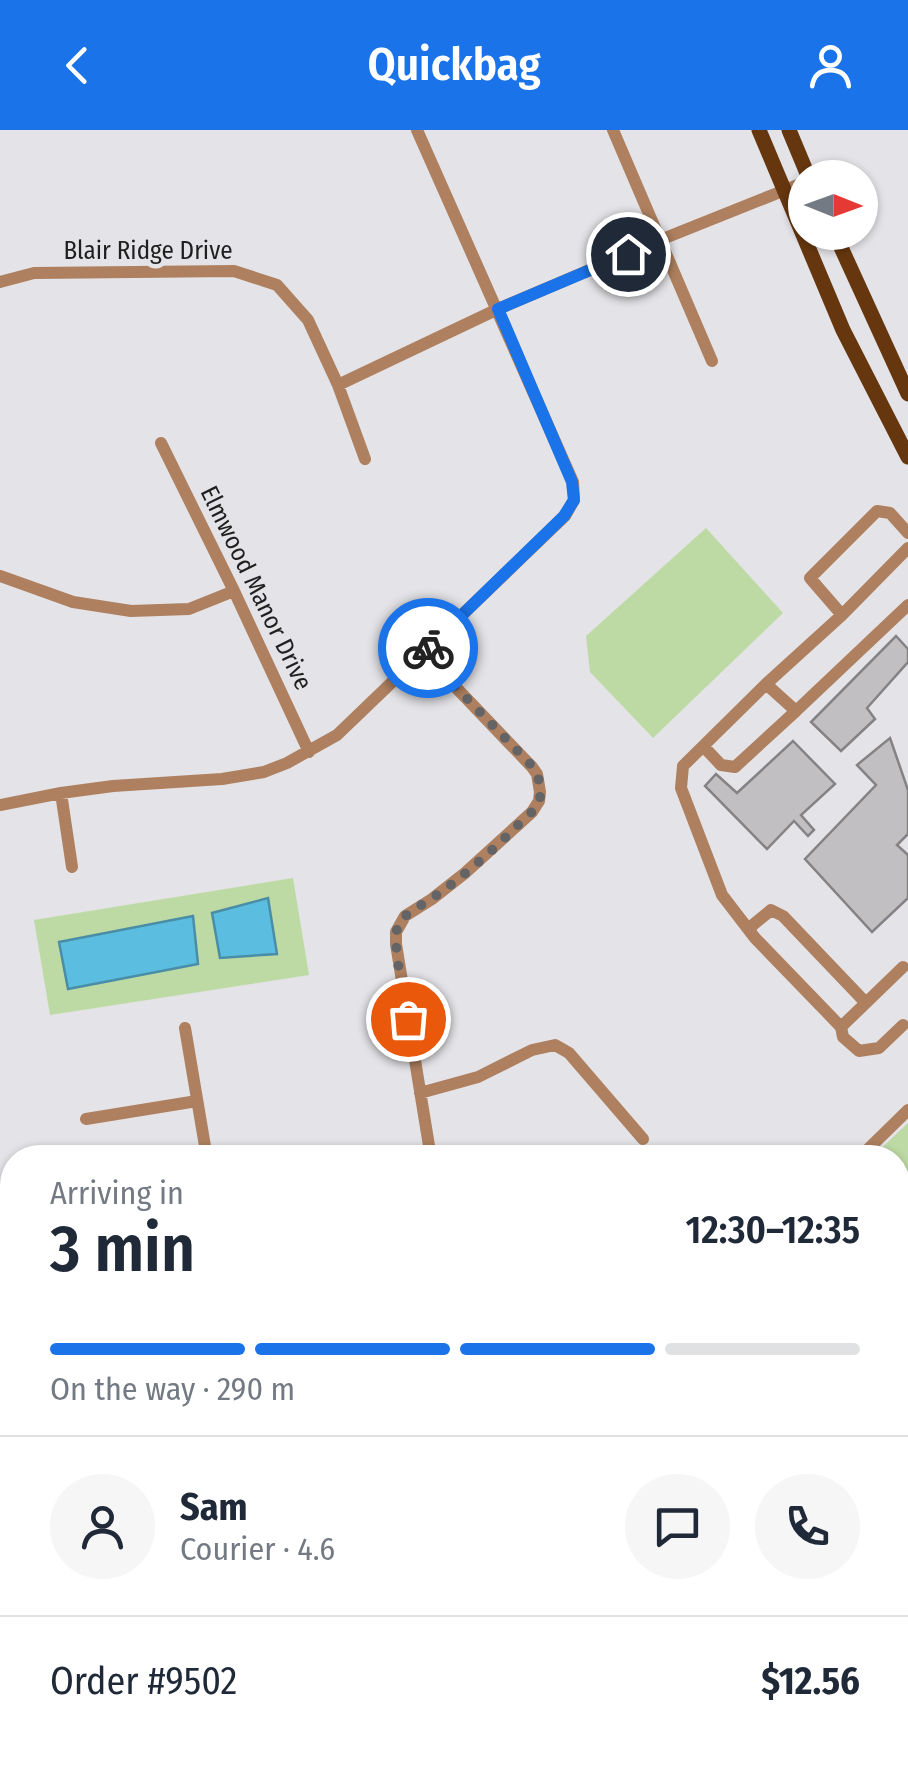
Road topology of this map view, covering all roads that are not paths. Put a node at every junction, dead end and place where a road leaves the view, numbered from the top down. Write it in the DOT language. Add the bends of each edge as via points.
graph roads {
  1 [pos="418,130"];
  2 [pos="613,130"];
  3 [pos="758,130"];
  4 [pos="789,130"];
  5 [pos="800,160"];
  6 [pos="788,189"];
  7 [pos="785,190"];
  8 [pos="660,240"];
  9 [pos="842,250"];
  10 [pos="0,282"];
  11 [pos="498,309"];
  12 [pos="712,361"];
  13 [pos="338,385"];
  14 [pos="905,388"];
  15 [pos="876,395"];
  16 [pos="161,443"];
  17 [pos="908,457"];
  18 [pos="365,460"];
  19 [pos="908,534"];
  20 [pos="908,548"];
  21 [pos="0,576"];
  22 [pos="234,591"];
  23 [pos="908,604"];
  24 [pos="842,615"];
  25 [pos="423,653"];
  26 [pos="766,684"];
  27 [pos="796,711"];
  28 [pos="703,746"];
  29 [pos="309,752"];
  30 [pos="60,793"];
  31 [pos="0,805"];
  32 [pos="72,866"];
  33 [pos="748,929"];
  34 [pos="906,967"];
  35 [pos="866,1003"];
  36 [pos="902,1025"];
  37 [pos="185,1028"];
  38 [pos="841,1028"];
  39 [pos="420,1093"];
  40 [pos="197,1102"];
  41 [pos="908,1110"];
  42 [pos="86,1119"];
  43 [pos="643,1139"];
  44 [pos="204,1145"];
  45 [pos="429,1145"];
  46 [pos="872,1145"];
  1 -- 11 [label="street"];
  2 -- 8 [label="street"];
  3 -- 7 [label="main road"];
  4 -- 5 [label="main road"];
  6 -- 7 [label="street"];
  7 -- 8 [label="street"];
  7 -- 15 [label="main road"];
  8 -- 11 [label="street"];
  8 -- 12 [label="street"];
  9 -- 14 [label="main road"];
  10 -- 13 [label="street, Blair Ridge Drive" via="34,273 234,271 277,285 308,320"];
  11 -- 13 [label="street"];
  11 -- 25 [label="street" via="574,500"];
  13 -- 18 [label="street, Blair Ridge Drive"];
  14 -- 15 [label="main road"];
  15 -- 17 [label="main road"];
  16 -- 22 [label="street, Elmwood Manor Drive"];
  19 -- 24 [label="street" via="890,513 877,512 810,578"];
  20 -- 24 [label="street"];
  21 -- 22 [label="street" via="74,602 131,611 188,608"];
  22 -- 29 [label="street, Elmwood Manor Drive"];
  23 -- 27 [label="street"];
  24 -- 26 [label="street"];
  25 -- 29 [label="street" via="337,735"];
  25 -- 39 [label="street" via="532,766 540,792 532,812 499,844 399,923 396,944"];
  26 -- 27 [label="street"];
  26 -- 28 [label="street"];
  27 -- 28 [label="street" via="735,767 722,766"];
  28 -- 33 [label="street" via="683,766 681,788 722,895"];
  29 -- 30 [label="street" via="264,772 222,779"];
  30 -- 31 [label="street"];
  30 -- 32 [label="street"];
  33 -- 35 [label="street" via="772,910 783,916"];
  33 -- 38 [label="street"];
  34 -- 35 [label="street"];
  35 -- 38 [label="street"];
  36 -- 38 [label="street" via="879,1048 859,1051"];
  37 -- 40 [label="street"];
  39 -- 43 [label="street" via="555,1046 568,1052"];
  39 -- 45 [label="street"];
  40 -- 42 [label="street"];
  40 -- 44 [label="street"];
  41 -- 46 [label="street"];
}
